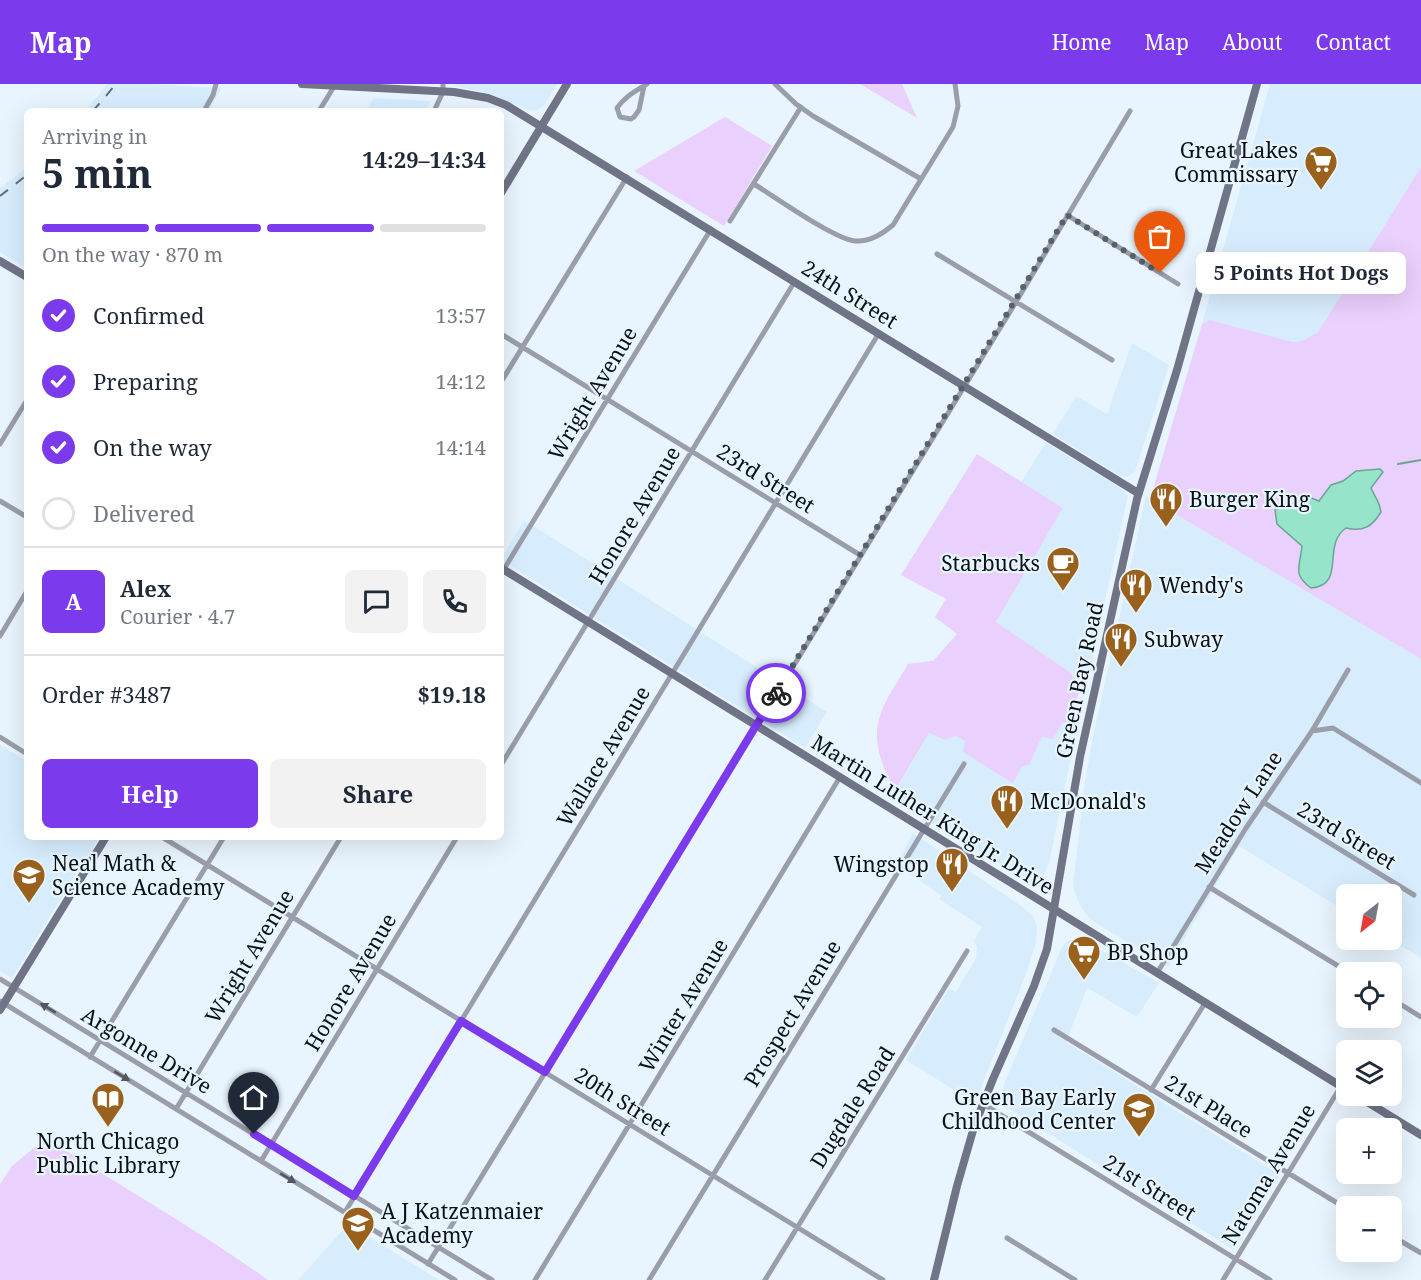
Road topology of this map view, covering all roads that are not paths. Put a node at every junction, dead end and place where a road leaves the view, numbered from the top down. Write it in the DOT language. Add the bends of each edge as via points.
graph roads {
  1 [pos="216,84"];
  2 [pos="302,84"];
  3 [pos="567,84"];
  4 [pos="775,84"];
  5 [pos="955,84"];
  6 [pos="1257,84"];
  7 [pos="645,85"];
  8 [pos="335,86"];
  9 [pos="443,88"];
  10 [pos="801,107"];
  11 [pos="206,108"];
  12 [pos="321,108"];
  13 [pos="435,108"];
  14 [pos="1130,111"];
  15 [pos="542,125"];
  16 [pos="627,177"];
  17 [pos="921,178"];
  18 [pos="754,184"];
  19 [pos="504,188"];
  20 [pos="1067,215"];
  21 [pos="730,221"];
  22 [pos="711,229"];
  23 [pos="937,254"];
  24 [pos="0,261"];
  25 [pos="24,275"];
  26 [pos="795,281"];
  27 [pos="1178,284"];
  28 [pos="1016,302"];
  29 [pos="879,333"];
  30 [pos="504,336"];
  31 [pos="522,347"];
  32 [pos="1112,360"];
  33 [pos="504,377"];
  34 [pos="964,385"];
  35 [pos="607,399"];
  36 [pos="24,405"];
  37 [pos="0,444"];
  38 [pos="691,451"];
  39 [pos="1138,493"];
  40 [pos="0,501"];
  41 [pos="776,503"];
  42 [pos="24,515"];
  43 [pos="860,555"];
  44 [pos="504,568"];
  45 [pos="504,572"];
  46 [pos="24,596"];
  47 [pos="588,622"];
  48 [pos="0,636"];
  49 [pos="1348,670"];
  50 [pos="672,674"];
  51 [pos="756,726"];
  52 [pos="1312,731"];
  53 [pos="0,737"];
  54 [pos="24,752"];
  55 [pos="504,760"];
  56 [pos="964,764"];
  57 [pos="840,777"];
  58 [pos="1421,783"];
  59 [pos="1263,802"];
  60 [pos="924,829"];
  61 [pos="104,840"];
  62 [pos="167,840"];
  63 [pos="222,840"];
  64 [pos="339,840"];
  65 [pos="455,840"];
  66 [pos="207,865"];
  67 [pos="1209,887"];
  68 [pos="1414,895"];
  69 [pos="1055,910"];
  70 [pos="292,917"];
  71 [pos="967,951"];
  72 [pos="1336,965"];
  73 [pos="377,969"];
  74 [pos="1157,973"];
  75 [pos="0,979"];
  76 [pos="14,988"];
  77 [pos="1205,1003"];
  78 [pos="1,1005"];
  79 [pos="1402,1005"];
  80 [pos="1421,1017"];
  81 [pos="461,1021"];
  82 [pos="1054,1030"];
  83 [pos="100,1041"];
  84 [pos="90,1057"];
  85 [pos="545,1072"];
  86 [pos="1336,1083"];
  87 [pos="1151,1090"];
  88 [pos="186,1093"];
  89 [pos="1336,1100"];
  90 [pos="983,1104"];
  91 [pos="1374,1106"];
  92 [pos="176,1109"];
  93 [pos="630,1124"];
  94 [pos="1421,1135"];
  95 [pos="271,1145"];
  96 [pos="261,1161"];
  97 [pos="1287,1174"];
  98 [pos="712,1175"];
  99 [pos="354,1196"];
  100 [pos="1336,1203"];
  101 [pos="345,1212"];
  102 [pos="797,1228"];
  103 [pos="1007,1238"];
  104 [pos="1402,1242"];
  105 [pos="438,1247"];
  106 [pos="1421,1253"];
  107 [pos="1235,1259"];
  108 [pos="428,1264"];
  109 [pos="935,1278"];
  110 [pos="455,1280"];
  111 [pos="492,1280"];
  112 [pos="535,1280"];
  113 [pos="649,1280"];
  114 [pos="765,1280"];
  115 [pos="883,1280"];
  116 [pos="1075,1280"];
  117 [pos="1223,1280"];
  118 [pos="1270,1280"];
  1 -- 11 [label="street"];
  2 -- 8 [label="street, 24th Street"];
  3 -- 15 [label="street"];
  4 -- 10 [label="street"];
  5 -- 17 [label="street" via="958,106 953,127"];
  6 -- 39 [label="street, Green Bay Road"];
  7 -- 7 [label="street" via="621,103 620,117 631,119 637,114"];
  8 -- 9 [label="street, 24th Street"];
  8 -- 12 [label="street"];
  9 -- 13 [label="street"];
  9 -- 15 [label="street, 24th Street" via="497,101"];
  10 -- 17 [label="street"];
  10 -- 18 [label="street"];
  14 -- 20 [label="street"];
  15 -- 16 [label="street, 24th Street"];
  15 -- 19 [label="street"];
  16 -- 22 [label="street, 24th Street"];
  16 -- 31 [label="street"];
  17 -- 18 [label="street" via="893,225 868,240 854,241"];
  18 -- 21 [label="street"];
  20 -- 27 [label="street"];
  20 -- 28 [label="street"];
  22 -- 26 [label="street, 24th Street"];
  22 -- 35 [label="street, Wright Avenue"];
  23 -- 28 [label="street"];
  24 -- 25 [label="street"];
  26 -- 29 [label="street, 24th Street"];
  26 -- 38 [label="street, Honore Avenue"];
  28 -- 32 [label="street"];
  28 -- 34 [label="street"];
  29 -- 34 [label="street, 24th Street"];
  29 -- 41 [label="street, Wallace Avenue"];
  30 -- 31 [label="street, 23rd Street"];
  31 -- 33 [label="street"];
  31 -- 35 [label="street, 23rd Street"];
  34 -- 39 [label="street, 24th Street"];
  34 -- 43 [label="street"];
  35 -- 38 [label="street, 23rd Street"];
  35 -- 44 [label="street, Wright Avenue"];
  36 -- 37 [label="street"];
  38 -- 41 [label="street, 23rd Street"];
  38 -- 47 [label="street, Honore Avenue"];
  39 -- 69 [label="street, Green Bay Road" via="1080,757"];
  40 -- 42 [label="street"];
  41 -- 43 [label="street, 23rd Street"];
  41 -- 50 [label="street, Wallace Avenue"];
  43 -- 51 [label="street"];
  45 -- 47 [label="street, Martin Luther King Jr. Drive"];
  46 -- 48 [label="street"];
  47 -- 50 [label="street, Martin Luther King Jr. Drive"];
  47 -- 55 [label="street, Honore Avenue"];
  49 -- 52 [label="street, Meadow Lane"];
  50 -- 51 [label="street, Martin Luther King Jr. Drive"];
  50 -- 81 [label="street, Wallace Avenue"];
  51 -- 57 [label="street, Martin Luther King Jr. Drive"];
  51 -- 85 [label="street"];
  52 -- 58 [label="street" via="1333,728"];
  52 -- 59 [label="street, Meadow Lane"];
  53 -- 54 [label="street"];
  56 -- 60 [label="street, Prospect Avenue"];
  57 -- 60 [label="street, Martin Luther King Jr. Drive"];
  57 -- 93 [label="street, Winter Avenue"];
  59 -- 67 [label="street, Meadow Lane"];
  59 -- 68 [label="street, 23rd Street"];
  60 -- 69 [label="street, Martin Luther King Jr. Drive"];
  60 -- 98 [label="street, Prospect Avenue"];
  61 -- 76 [label="street"];
  62 -- 66 [label="street, 20th Street"];
  63 -- 66 [label="street"];
  64 -- 70 [label="street, Wright Avenue"];
  65 -- 73 [label="street, Honore Avenue"];
  66 -- 70 [label="street, 20th Street"];
  66 -- 83 [label="street"];
  67 -- 72 [label="street"];
  67 -- 74 [label="street, Meadow Lane"];
  69 -- 74 [label="street, Martin Luther King Jr. Drive"];
  69 -- 90 [label="street, Green Bay Road" via="1037,980"];
  70 -- 73 [label="street, 20th Street"];
  70 -- 88 [label="street, Wright Avenue"];
  71 -- 102 [label="street, Dugdale Road"];
  73 -- 81 [label="street, 20th Street"];
  73 -- 95 [label="street, Honore Avenue"];
  74 -- 77 [label="street, Martin Luther King Jr. Drive"];
  75 -- 76 [label="street, Argonne Drive"];
  76 -- 78 [label="street"];
  83 -- 76 [label="street, Argonne Drive, one-way"];
  77 -- 86 [label="street, Martin Luther King Jr. Drive"];
  77 -- 87 [label="street"];
  78 -- 84 [label="street, Argonne Drive"];
  79 -- 80 [label="street"];
  81 -- 85 [label="street, 20th Street"];
  81 -- 99 [label="street, Wallace Avenue"];
  82 -- 87 [label="street, 21st Place"];
  83 -- 84 [label="street"];
  83 -- 88 [label="street, Argonne Drive"];
  84 -- 92 [label="street, Argonne Drive, one-way"];
  85 -- 93 [label="street, 20th Street"];
  85 -- 105 [label="street"];
  87 -- 97 [label="street, 21st Place"];
  88 -- 92 [label="street, Wright Avenue"];
  88 -- 95 [label="street, Argonne Drive"];
  89 -- 97 [label="street, Natoma Avenue"];
  90 -- 107 [label="street, 21st Street"];
  90 -- 109 [label="street, Green Bay Road" via="959,1179"];
  91 -- 94 [label="street"];
  92 -- 96 [label="street, Argonne Drive"];
  93 -- 98 [label="street, 20th Street"];
  93 -- 112 [label="street, Winter Avenue"];
  95 -- 96 [label="street, Honore Avenue"];
  95 -- 99 [label="street, Argonne Drive"];
  96 -- 101 [label="street, Argonne Drive, one-way"];
  97 -- 100 [label="street, 21st Place"];
  97 -- 107 [label="street, Natoma Avenue"];
  98 -- 102 [label="street, 20th Street"];
  98 -- 113 [label="street, Prospect Avenue"];
  99 -- 101 [label="street, Wallace Avenue"];
  99 -- 105 [label="street, Argonne Drive"];
  101 -- 108 [label="street, Argonne Drive"];
  102 -- 114 [label="street, Dugdale Road"];
  102 -- 115 [label="street, 20th Street"];
  103 -- 116 [label="street"];
  104 -- 106 [label="street"];
  105 -- 108 [label="street"];
  105 -- 111 [label="street, Argonne Drive"];
  107 -- 117 [label="street, Natoma Avenue"];
  107 -- 118 [label="street, 21st Street"];
  108 -- 110 [label="street, Argonne Drive"];
}
